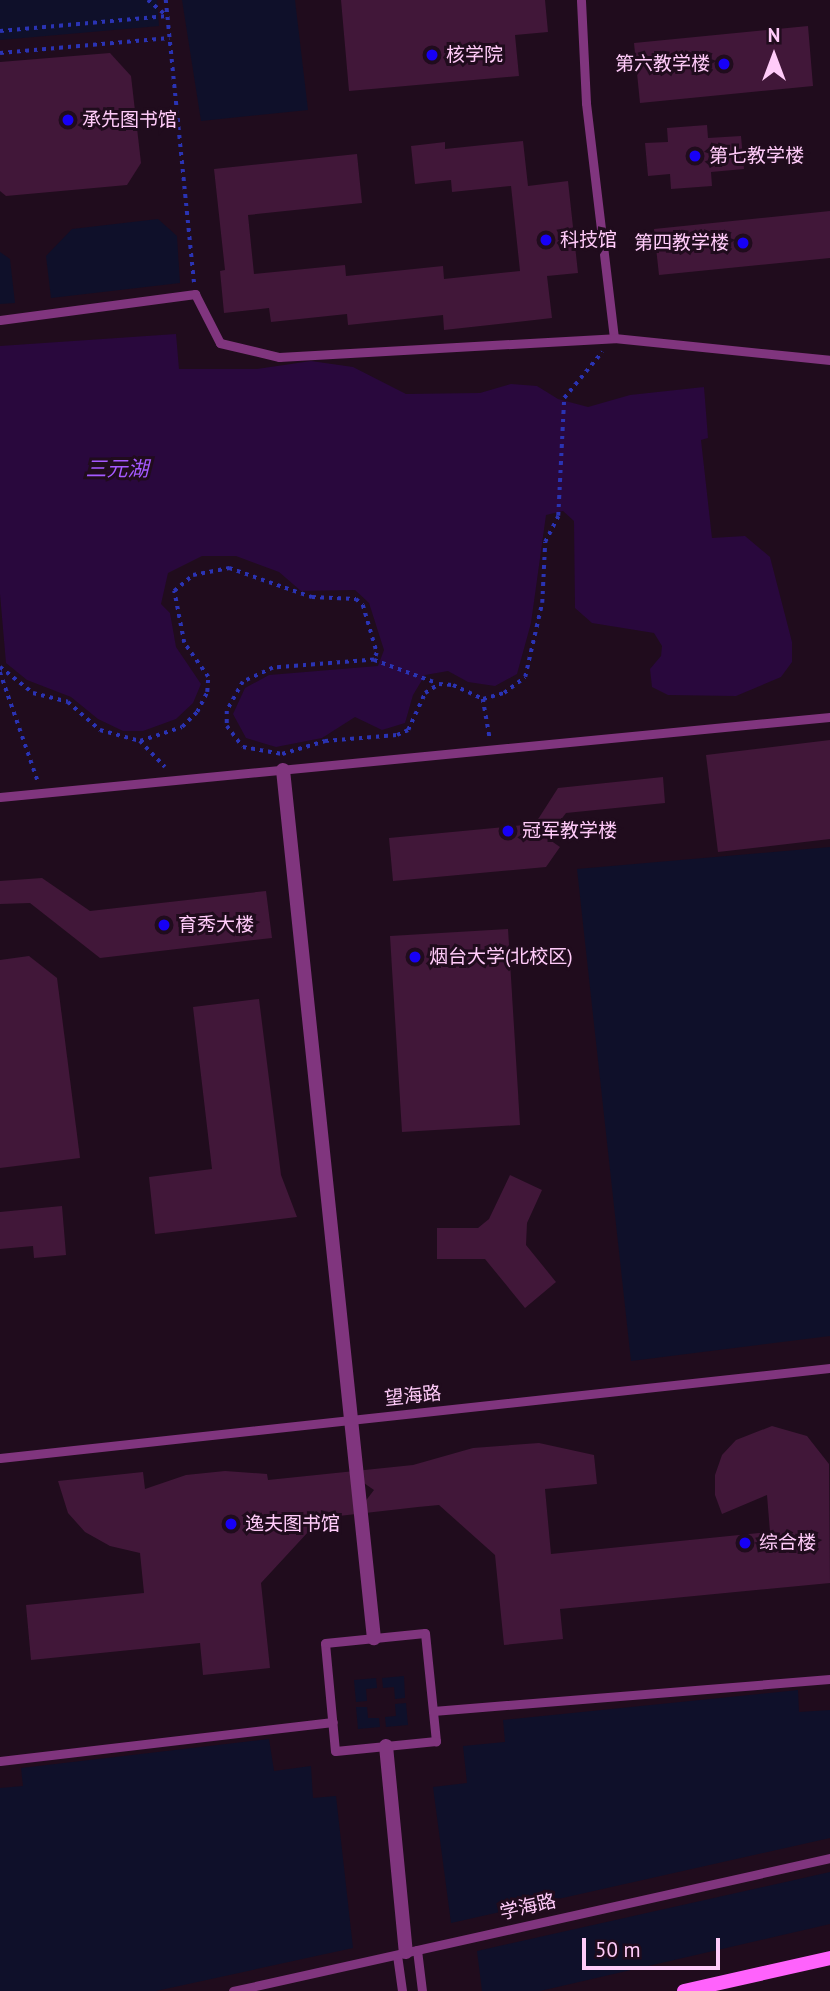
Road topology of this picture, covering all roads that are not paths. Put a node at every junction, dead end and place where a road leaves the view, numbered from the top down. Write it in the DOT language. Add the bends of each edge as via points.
graph roads {
  1 [pos="581,0"];
  2 [pos="0,320"];
  3 [pos="614,338"];
  4 [pos="830,359"];
  5 [pos="830,717"];
  6 [pos="282,770"];
  7 [pos="0,797"];
  8 [pos="830,1368"];
  9 [pos="353,1420"];
  10 [pos="0,1458"];
  11 [pos="374,1638"];
  12 [pos="830,1679"];
  13 [pos="433,1711"];
  14 [pos="332,1722"];
  15 [pos="386,1746"];
  16 [pos="0,1761"];
  17 [pos="830,1858"];
  18 [pos="406,1952"];
  19 [pos="830,1958"];
  20 [pos="233,1991"];
  21 [pos="402,1991"];
  22 [pos="422,1991"];
  23 [pos="684,1991"];
  1 -- 3 [label="lane" via="586,103"];
  2 -- 3 [label="lane" via="195,294 220,342 279,357"];
  3 -- 4 [label="lane"];
  5 -- 6 [label="lane"];
  6 -- 7 [label="lane"];
  6 -- 9 [label="street"];
  8 -- 9 [label="lane, 望海路"];
  9 -- 10 [label="lane, 望海路"];
  9 -- 11 [label="street"];
  11 -- 13 [label="lane" via="425,1633"];
  11 -- 14 [label="lane" via="325,1643"];
  12 -- 13 [label="lane"];
  13 -- 15 [label="lane" via="436,1741"];
  14 -- 15 [label="lane" via="335,1751"];
  14 -- 16 [label="lane"];
  15 -- 18 [label="street"];
  17 -- 18 [label="lane, 学海路"];
  18 -- 20 [label="lane, 学海路"];
  18 -- 21 [label="lane"];
  18 -- 22 [label="lane"];
  19 -- 23 [label="main road"];
}
